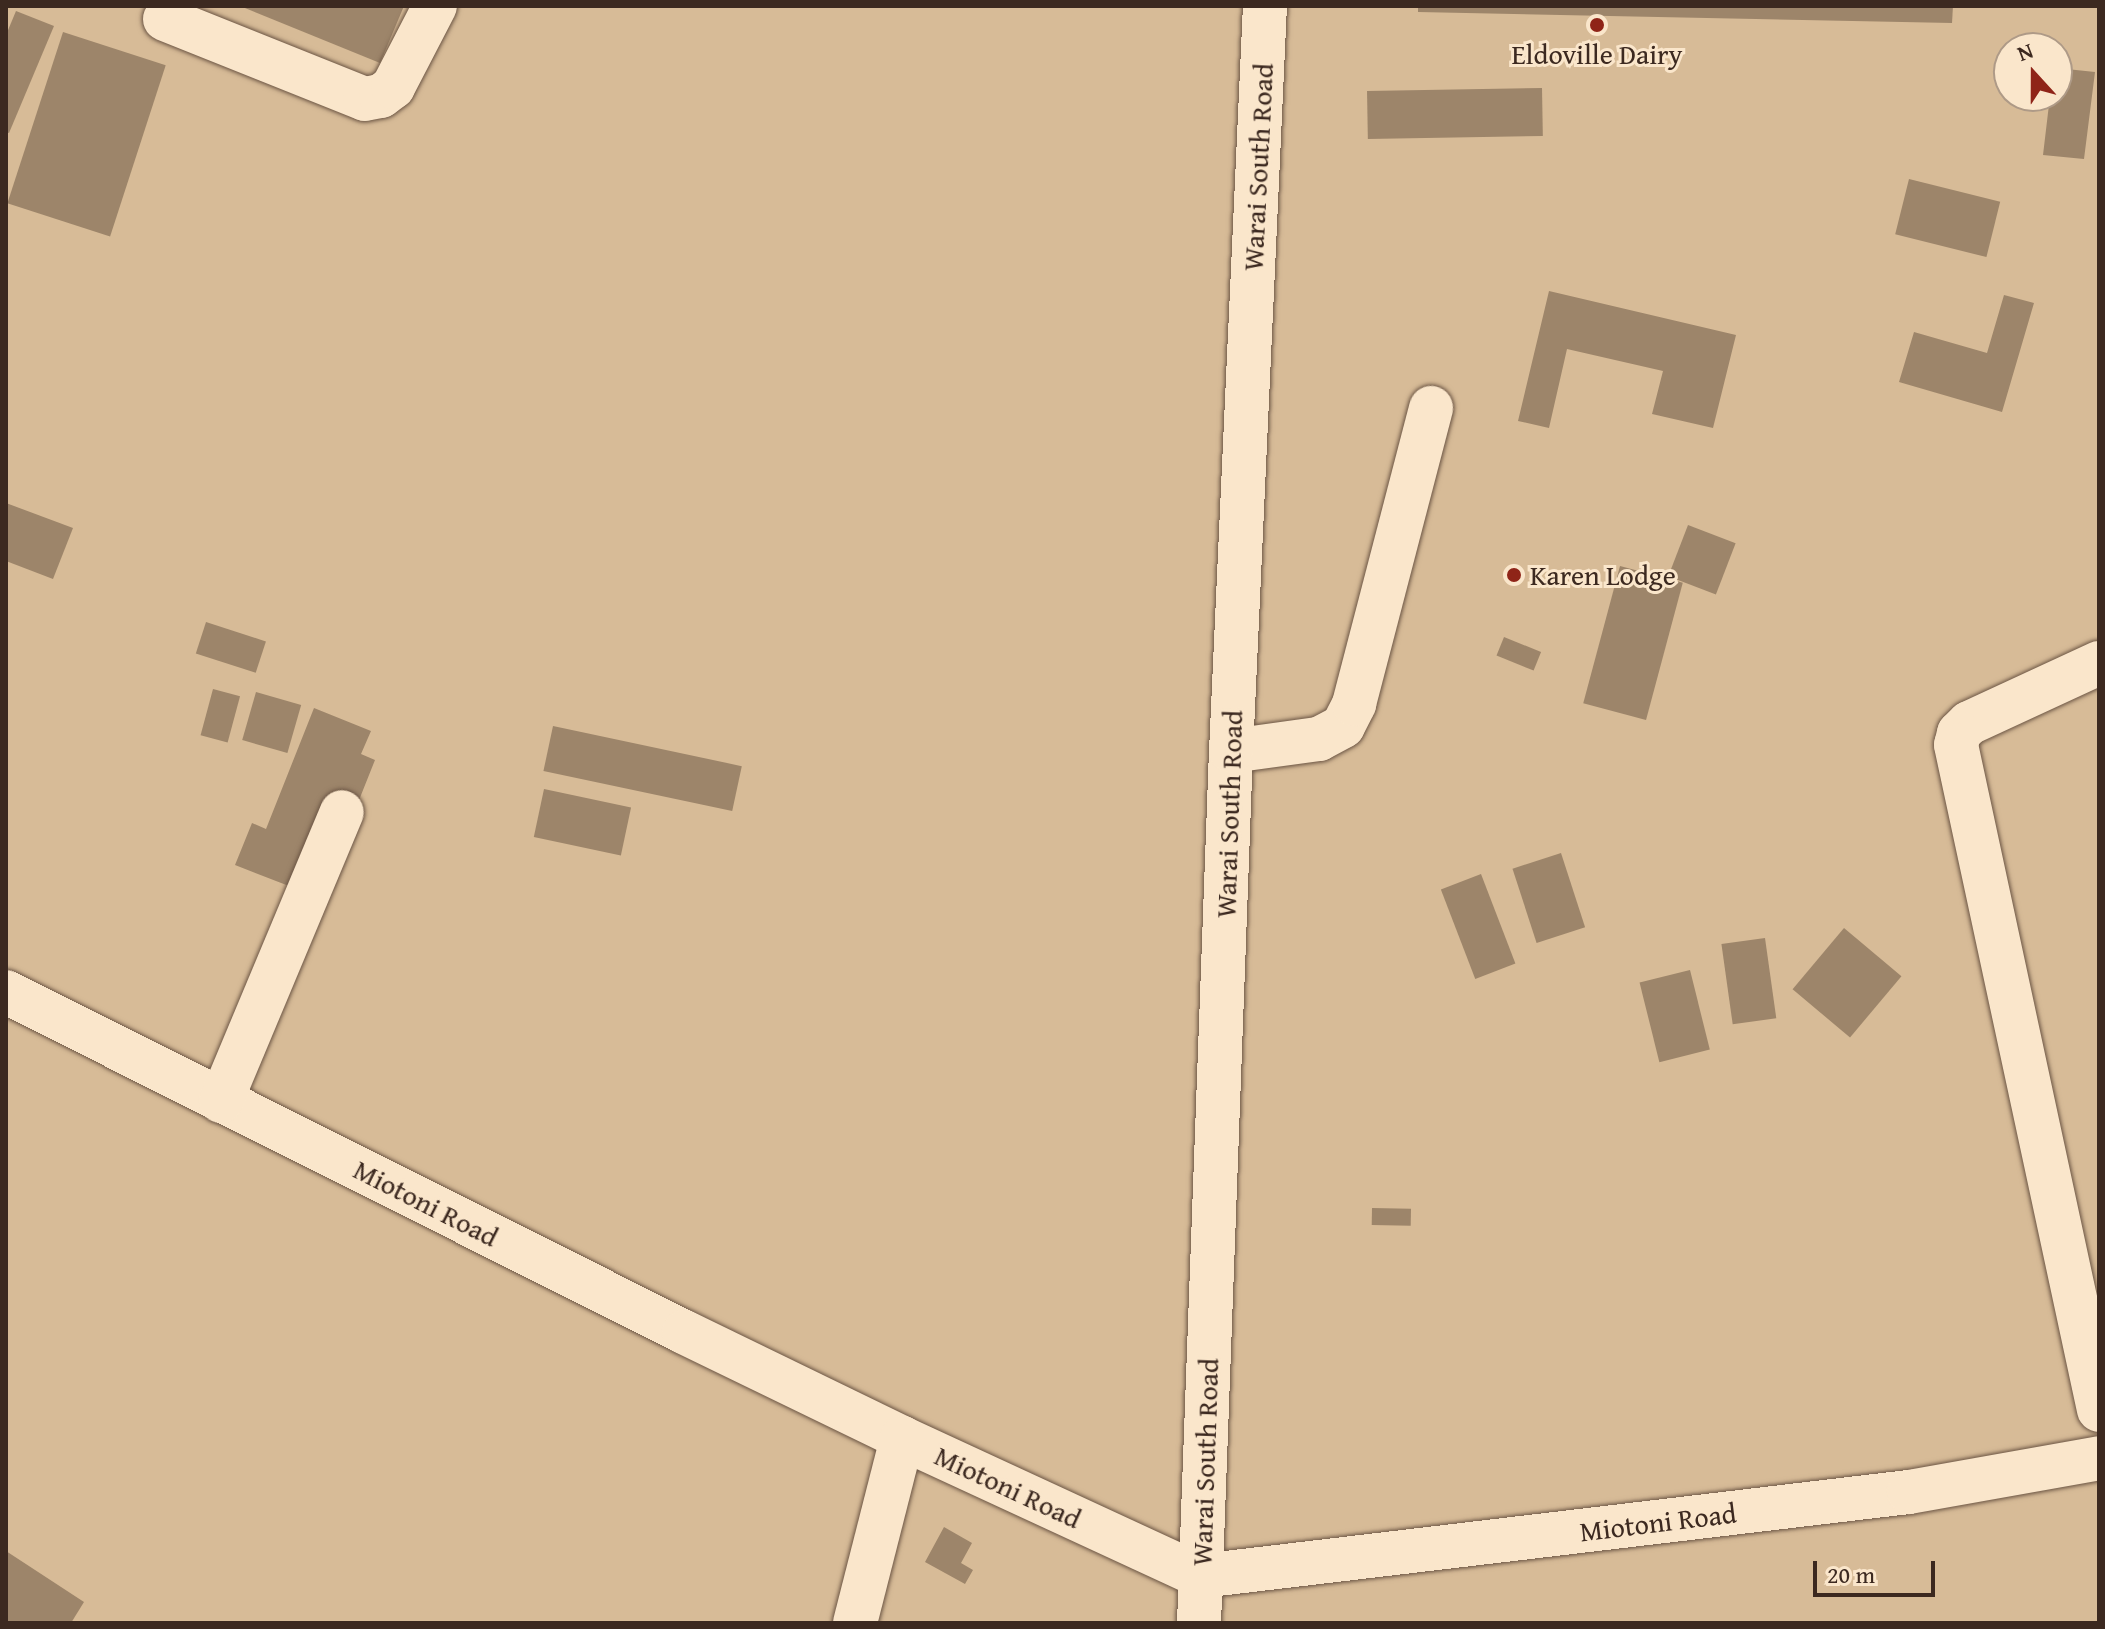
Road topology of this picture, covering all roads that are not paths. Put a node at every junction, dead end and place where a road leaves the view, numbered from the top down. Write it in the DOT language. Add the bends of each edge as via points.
graph roads {
  1 [pos="435,6"];
  2 [pos="1265,6"];
  3 [pos="165,19"];
  4 [pos="1431,408"];
  5 [pos="2099,663"];
  6 [pos="1231,751"];
  7 [pos="342,812"];
  8 [pos="6,992"];
  9 [pos="221,1101"];
  10 [pos="2099,1410"];
  11 [pos="902,1438"];
  12 [pos="2099,1458"];
  13 [pos="1201,1576"];
  14 [pos="855,1623"];
  15 [pos="1199,1623"];
  1 -- 3 [label="street" via="393,87 365,99"];
  2 -- 6 [label="street, Warai South Road"];
  4 -- 6 [label="street" via="1354,704 1343,726 1319,739"];
  5 -- 10 [label="street" via="1969,723 1956,745"];
  6 -- 13 [label="street, Warai South Road"];
  7 -- 9 [label="street"];
  8 -- 9 [label="street, Miotoni Road"];
  9 -- 11 [label="street, Miotoni Road"];
  11 -- 13 [label="street, Miotoni Road"];
  11 -- 14 [label="street"];
  12 -- 13 [label="street, Miotoni Road" via="1909,1492"];
  13 -- 15 [label="street, Warai South Road"];
}
